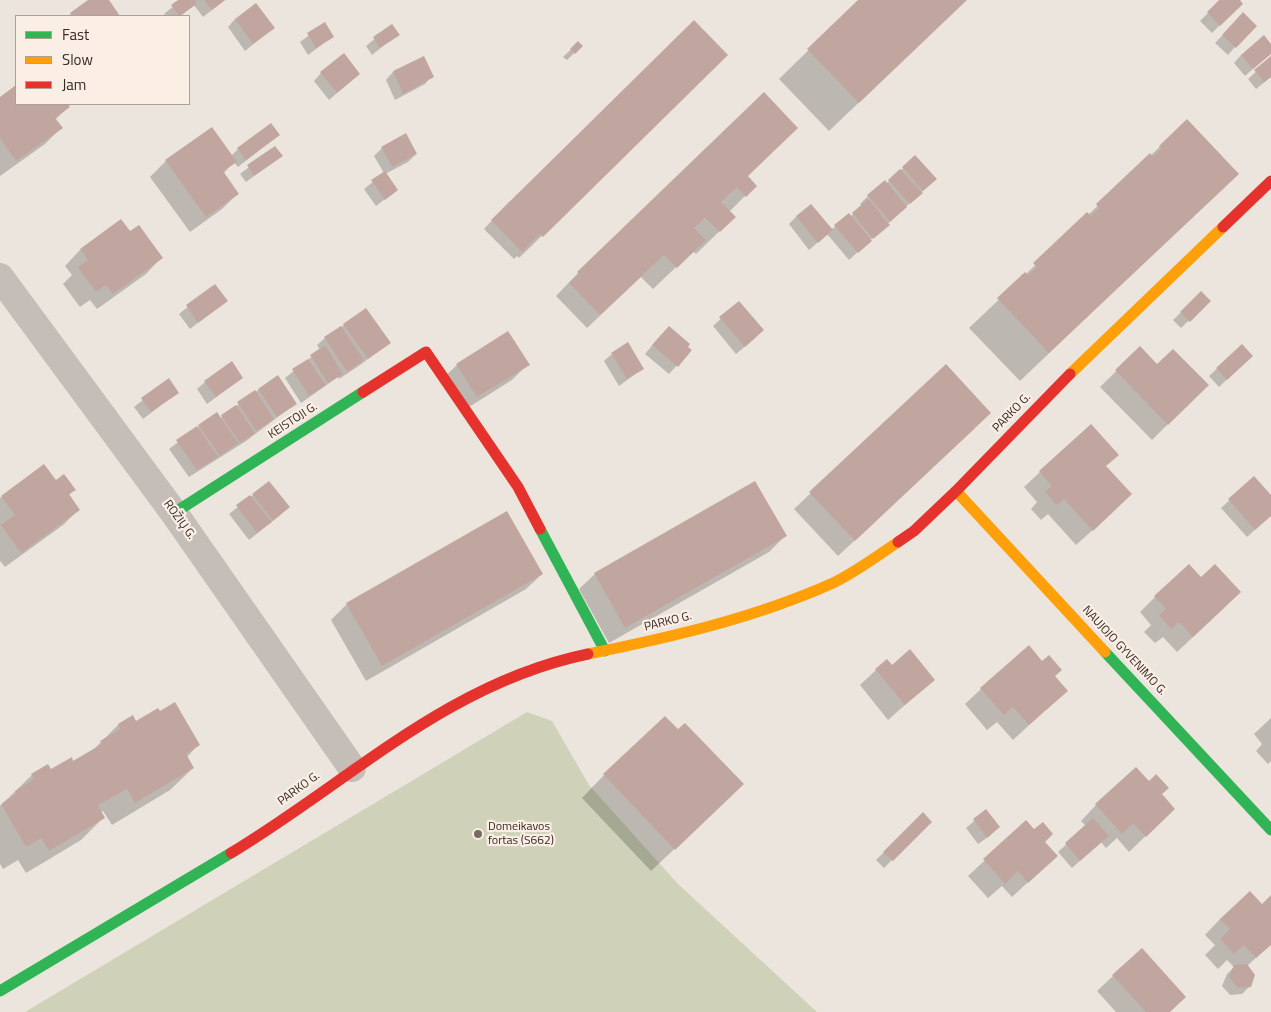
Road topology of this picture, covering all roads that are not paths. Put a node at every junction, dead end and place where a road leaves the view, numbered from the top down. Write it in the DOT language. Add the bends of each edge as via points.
graph roads {
  1 [pos="1271,181"];
  2 [pos="0,277"];
  3 [pos="956,491"];
  4 [pos="174,513"];
  5 [pos="605,650"];
  6 [pos="352,768"];
  7 [pos="1271,830"];
  8 [pos="0,992"];
  1 -- 3 [label="street, PARKO G." via="1035,408"];
  2 -- 4 [label="street, ROŽIŲ G."];
  3 -- 5 [label="street, PARKO G." via="914,531 835,582 809,594 672,637"];
  3 -- 7 [label="street, NAUJOJO GYVENIMO G."];
  4 -- 5 [label="street, KEISTOJI G." via="426,352 518,487"];
  4 -- 6 [label="street, ROŽIŲ G."];
  5 -- 6 [label="street, PARKO G." via="564,659 514,677 456,704"];
  6 -- 8 [label="street, PARKO G." via="250,841"];
}
